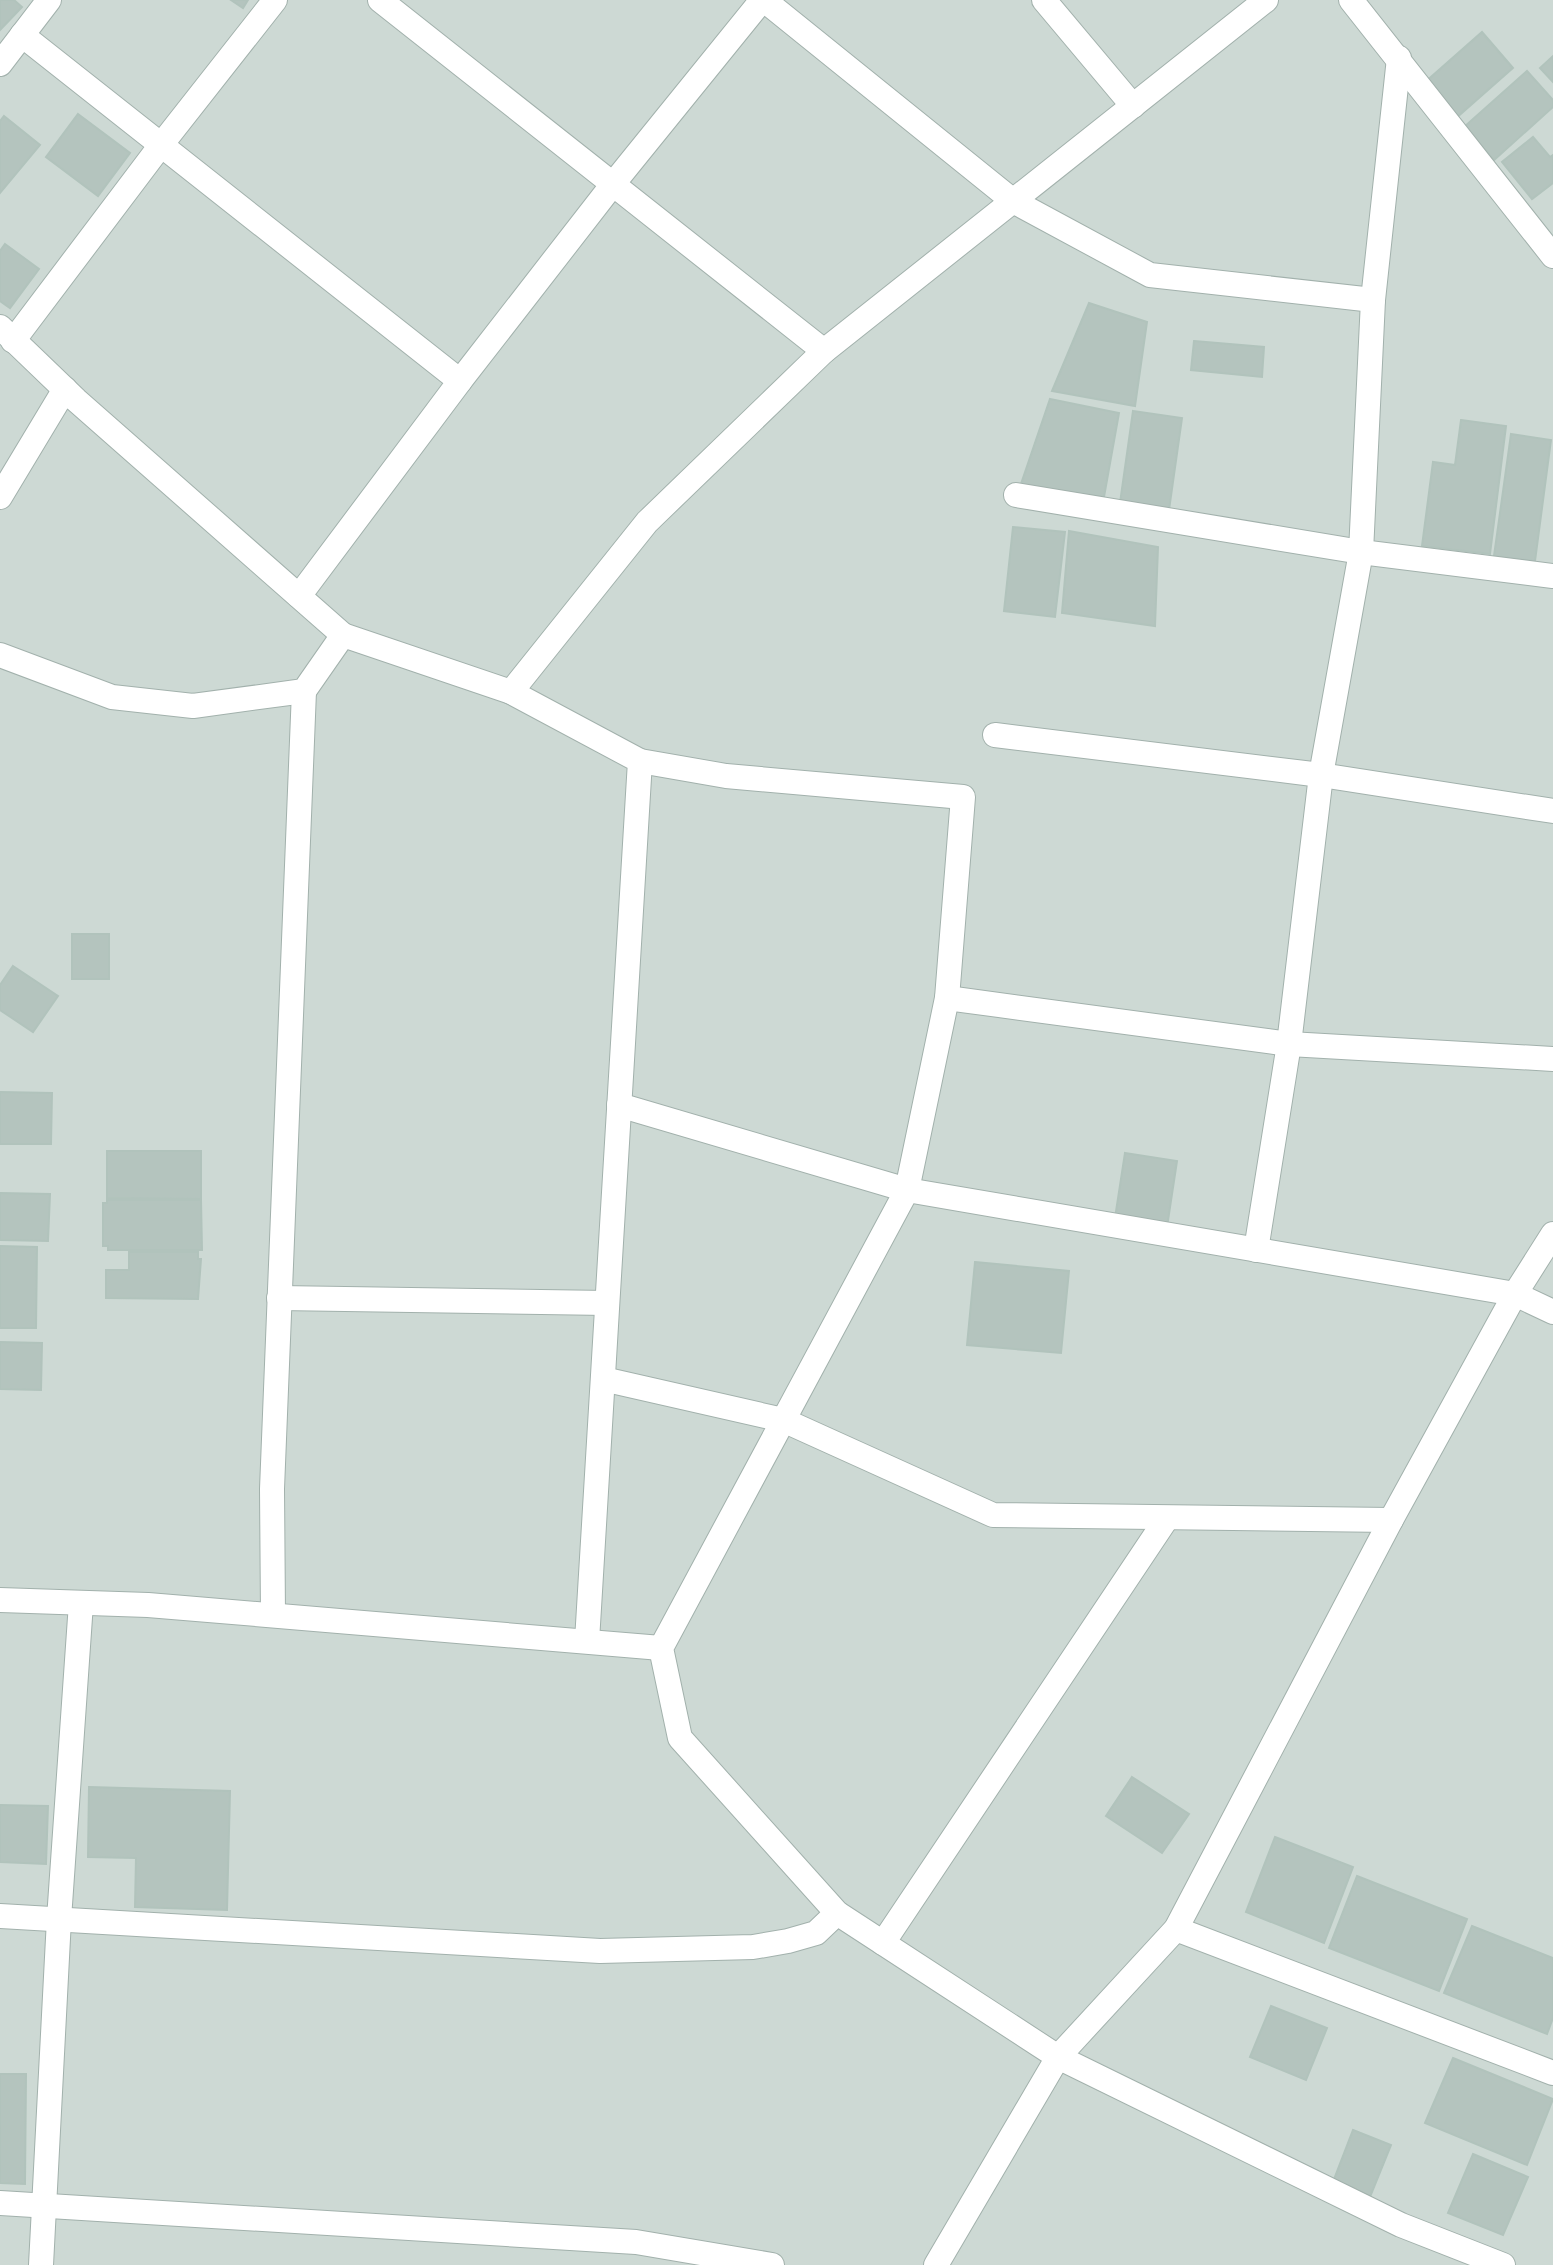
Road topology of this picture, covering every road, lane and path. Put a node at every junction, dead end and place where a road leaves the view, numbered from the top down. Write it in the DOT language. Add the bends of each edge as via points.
graph roads {
  1 [pos="49,0"];
  2 [pos="275,0"];
  3 [pos="380,0"];
  4 [pos="763,0"];
  5 [pos="1044,0"];
  6 [pos="1266,0"];
  7 [pos="1351,0"];
  8 [pos="22,35"];
  9 [pos="1399,58"];
  10 [pos="0,64"];
  11 [pos="1133,106"];
  12 [pos="161,145"];
  13 [pos="613,184"];
  14 [pos="1013,201"];
  15 [pos="1553,256"];
  16 [pos="1373,300"];
  17 [pos="7,334"];
  18 [pos="824,351"];
  19 [pos="460,381"];
  20 [pos="65,389"];
  21 [pos="1016,495"];
  22 [pos="0,497"];
  23 [pos="1361,552"];
  24 [pos="1553,576"];
  25 [pos="299,596"];
  26 [pos="343,635"];
  27 [pos="0,655"];
  28 [pos="304,691"];
  29 [pos="511,692"];
  30 [pos="995,735"];
  31 [pos="640,761"];
  32 [pos="1321,775"];
  33 [pos="1553,811"];
  34 [pos="947,998"];
  35 [pos="1289,1044"];
  36 [pos="1553,1059"];
  37 [pos="619,1105"];
  38 [pos="907,1190"];
  39 [pos="1553,1234"];
  40 [pos="1256,1250"];
  41 [pos="1515,1294"];
  42 [pos="279,1298"];
  43 [pos="607,1303"];
  44 [pos="1553,1312"];
  45 [pos="603,1379"];
  46 [pos="783,1420"];
  47 [pos="1167,1518"];
  48 [pos="1391,1520"];
  49 [pos="0,1600"];
  50 [pos="81,1603"];
  51 [pos="273,1615"];
  52 [pos="587,1641"];
  53 [pos="661,1648"];
  54 [pos="837,1913"];
  55 [pos="0,1916"];
  56 [pos="59,1919"];
  57 [pos="1176,1929"];
  58 [pos="883,1943"];
  59 [pos="1058,2057"];
  60 [pos="1553,2073"];
  61 [pos="0,2203"];
  62 [pos="45,2206"];
  63 [pos="41,2265"];
  64 [pos="772,2265"];
  65 [pos="936,2265"];
  66 [pos="1503,2265"];
  1 -- 8 [label="street"];
  2 -- 12 [label="street"];
  3 -- 13 [label="street"];
  4 -- 13 [label="street"];
  4 -- 14 [label="street"];
  5 -- 11 [label="street"];
  6 -- 11 [label="street"];
  7 -- 9 [label="street"];
  8 -- 10 [label="street"];
  8 -- 12 [label="street"];
  9 -- 15 [label="street"];
  9 -- 16 [label="street"];
  11 -- 14 [label="street"];
  12 -- 17 [label="street"];
  12 -- 19 [label="street"];
  13 -- 18 [label="street"];
  13 -- 19 [label="street"];
  14 -- 16 [label="street" via="1150,275"];
  14 -- 18 [label="street"];
  16 -- 23 [label="street"];
  17 -- 20 [label="street"];
  18 -- 29 [label="street" via="647,522"];
  19 -- 25 [label="street"];
  20 -- 22 [label="street"];
  20 -- 25 [label="street"];
  21 -- 23 [label="street"];
  23 -- 24 [label="street"];
  23 -- 32 [label="street"];
  25 -- 26 [label="street"];
  26 -- 28 [label="street"];
  26 -- 29 [label="street"];
  27 -- 28 [label="street" via="112,697 193,706"];
  28 -- 42 [label="street"];
  29 -- 31 [label="street"];
  30 -- 32 [label="street"];
  31 -- 34 [label="street" via="726,776 963,797"];
  31 -- 37 [label="street"];
  32 -- 33 [label="street"];
  32 -- 35 [label="street"];
  34 -- 35 [label="street"];
  34 -- 38 [label="street"];
  35 -- 36 [label="street"];
  35 -- 40 [label="street"];
  37 -- 38 [label="street"];
  37 -- 43 [label="street"];
  38 -- 40 [label="street"];
  38 -- 46 [label="street"];
  39 -- 41 [label="street"];
  40 -- 41 [label="street"];
  41 -- 44 [label="street"];
  41 -- 48 [label="street"];
  42 -- 43 [label="street"];
  42 -- 51 [label="street"];
  43 -- 45 [label="street"];
  45 -- 46 [label="street"];
  45 -- 52 [label="street"];
  46 -- 47 [label="street" via="993,1515"];
  46 -- 53 [label="street"];
  47 -- 48 [label="street"];
  47 -- 58 [label="street"];
  48 -- 57 [label="street"];
  49 -- 50 [label="street"];
  50 -- 51 [label="street"];
  50 -- 56 [label="street"];
  51 -- 52 [label="street"];
  52 -- 53 [label="street"];
  53 -- 54 [label="street" via="680,1738"];
  54 -- 56 [label="street" via="816,1933 753,1947 600,1951"];
  54 -- 58 [label="street"];
  55 -- 56 [label="street"];
  56 -- 62 [label="street"];
  57 -- 59 [label="street"];
  57 -- 60 [label="street"];
  58 -- 59 [label="street"];
  59 -- 65 [label="street"];
  59 -- 66 [label="street" via="1401,2225"];
  61 -- 62 [label="street"];
  62 -- 63 [label="street"];
  62 -- 64 [label="street" via="636,2242"];
}
